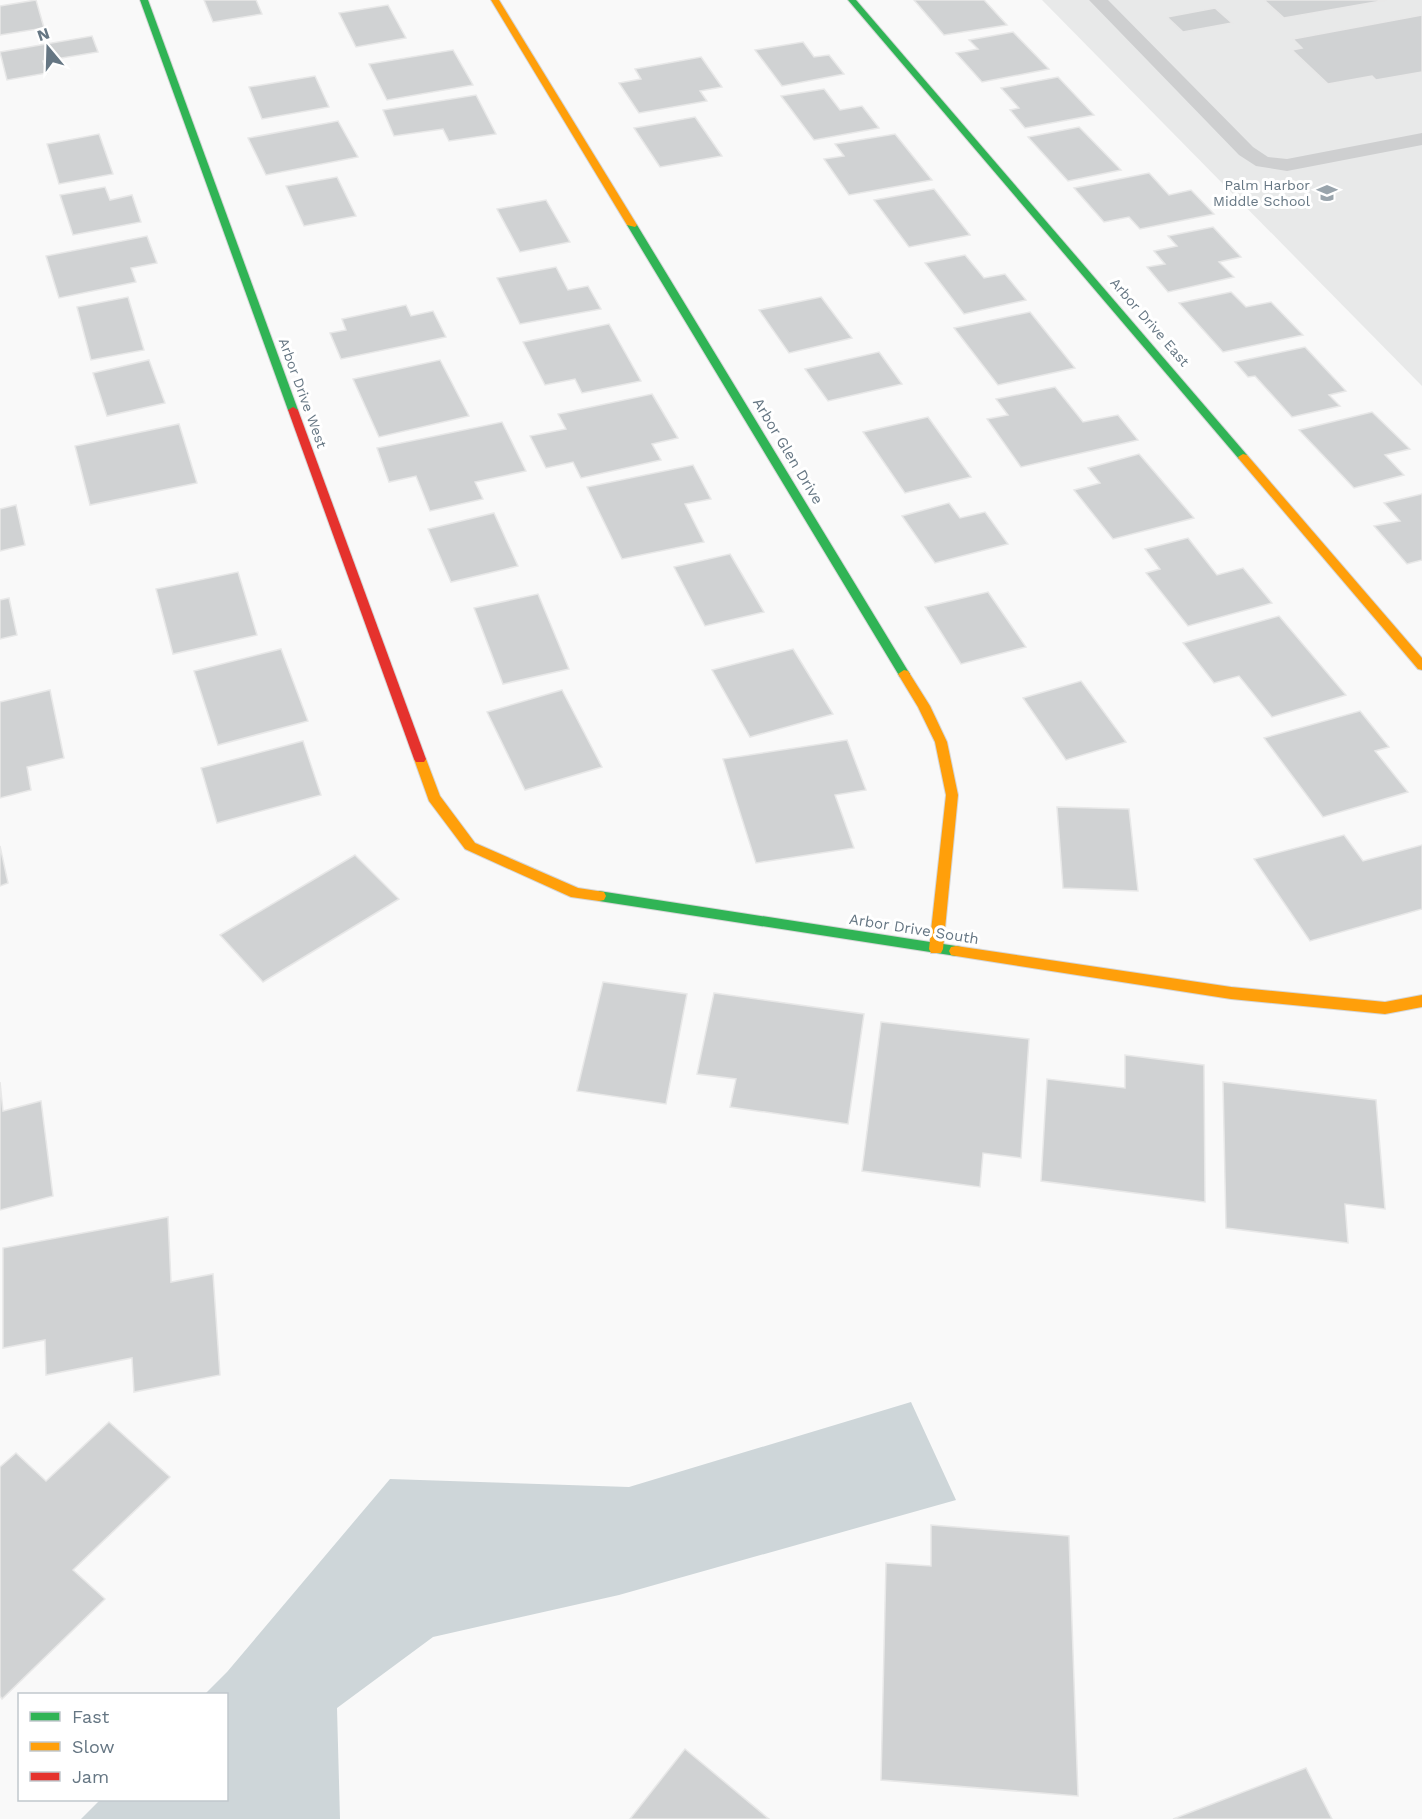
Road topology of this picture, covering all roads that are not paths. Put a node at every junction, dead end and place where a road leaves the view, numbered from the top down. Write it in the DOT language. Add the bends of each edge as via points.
graph roads {
  1 [pos="144,0"];
  2 [pos="495,0"];
  3 [pos="852,0"];
  4 [pos="1098,0"];
  5 [pos="1422,139"];
  6 [pos="1422,666"];
  7 [pos="434,798"];
  8 [pos="936,949"];
  9 [pos="1422,1000"];
  1 -- 7 [label="street, Arbor Drive West"];
  2 -- 8 [label="street, Arbor Glen Drive" via="924,706 941,742 952,795"];
  3 -- 6 [label="street, Arbor Drive East"];
  4 -- 5 [label="lane" via="1246,151 1263,162 1287,165"];
  7 -- 8 [label="street, Arbor Drive South" via="470,846 576,893"];
  8 -- 9 [label="street, Arbor Drive South" via="1231,993 1384,1008"];
}
